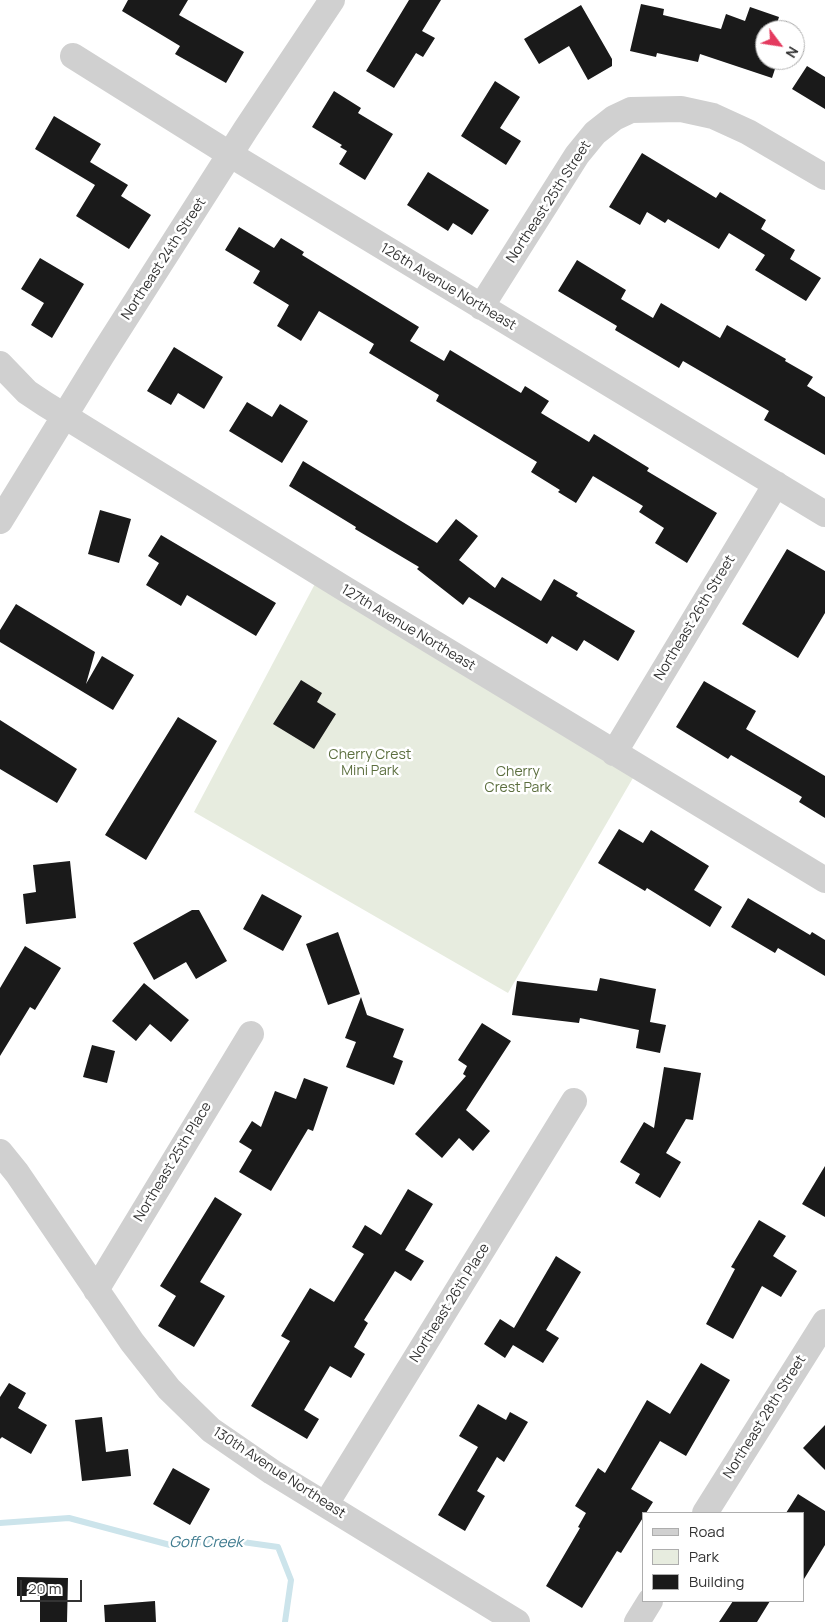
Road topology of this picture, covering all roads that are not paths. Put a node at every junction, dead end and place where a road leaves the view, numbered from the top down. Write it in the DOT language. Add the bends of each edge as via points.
graph roads {
  1 [pos="332,0"];
  2 [pos="73,56"];
  3 [pos="230,155"];
  4 [pos="825,177"];
  5 [pos="481,307"];
  6 [pos="0,364"];
  7 [pos="64,416"];
  8 [pos="776,484"];
  9 [pos="825,514"];
  10 [pos="0,521"];
  11 [pos="614,752"];
  12 [pos="825,880"];
  13 [pos="251,1034"];
  14 [pos="574,1101"];
  15 [pos="0,1152"];
  16 [pos="96,1290"];
  17 [pos="825,1322"];
  18 [pos="326,1504"];
  19 [pos="706,1512"];
  20 [pos="649,1602"];
  21 [pos="518,1622"];
  22 [pos="637,1622"];
  1 -- 3 [label="street, Northeast 24th Street"];
  2 -- 3 [label="street, 126th Avenue Northeast"];
  3 -- 5 [label="street, 126th Avenue Northeast"];
  3 -- 7 [label="street, Northeast 24th Street"];
  4 -- 5 [label="street, Northeast 25th Street" via="748,132 713,116 680,109 631,110 595,133 577,155"];
  5 -- 8 [label="street, 126th Avenue Northeast"];
  6 -- 7 [label="street, 127th Avenue Northeast" via="27,392"];
  7 -- 10 [label="street, Northeast 24th Street"];
  7 -- 11 [label="street, 127th Avenue Northeast"];
  8 -- 9 [label="street, 126th Avenue Northeast"];
  8 -- 11 [label="street, Northeast 26th Street"];
  11 -- 12 [label="street, 127th Avenue Northeast"];
  13 -- 16 [label="street, Northeast 25th Place"];
  14 -- 18 [label="street, Northeast 26th Place"];
  15 -- 16 [label="street, 130th Avenue Northeast"];
  16 -- 18 [label="street, 130th Avenue Northeast" via="170,1389 211,1430"];
  17 -- 19 [label="street, Northeast 28th Street"];
  18 -- 21 [label="street, 130th Avenue Northeast"];
  20 -- 22 [label="street"];
}
